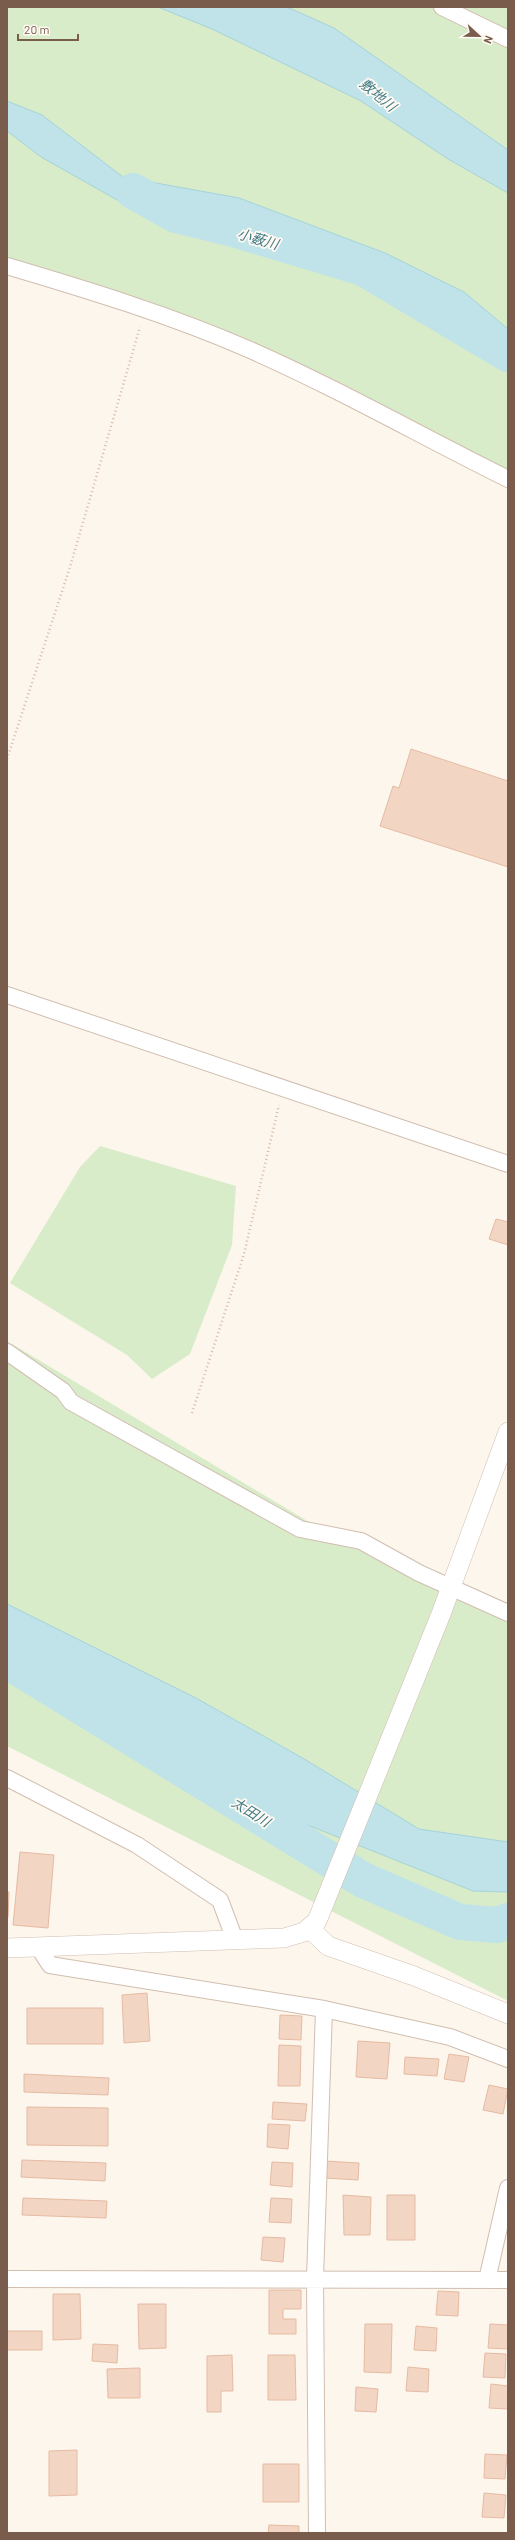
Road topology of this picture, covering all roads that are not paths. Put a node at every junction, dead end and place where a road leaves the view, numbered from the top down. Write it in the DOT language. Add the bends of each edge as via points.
graph roads {
  1 [pos="442,7"];
  2 [pos="508,39"];
  3 [pos="7,266"];
  4 [pos="508,479"];
  5 [pos="7,995"];
  6 [pos="508,1164"];
  7 [pos="7,1352"];
  8 [pos="508,1432"];
  9 [pos="450,1586"];
  10 [pos="508,1613"];
  11 [pos="7,1778"];
  12 [pos="313,1924"];
  13 [pos="235,1940"];
  14 [pos="7,1948"];
  15 [pos="39,1948"];
  16 [pos="324,2009"];
  17 [pos="508,2014"];
  18 [pos="508,2059"];
  19 [pos="508,2188"];
  20 [pos="7,2279"];
  21 [pos="315,2279"];
  22 [pos="488,2280"];
  23 [pos="508,2280"];
  24 [pos="317,2533"];
  1 -- 2 [label="street"];
  3 -- 4 [label="street" via="146,310 247,349 403,424"];
  5 -- 6 [label="street"];
  7 -- 9 [label="street" via="63,1391 71,1402 300,1530 361,1541 419,1574"];
  8 -- 9 [label="street"];
  9 -- 10 [label="street"];
  9 -- 12 [label="street" via="441,1614"];
  11 -- 13 [label="street" via="137,1845 220,1900"];
  12 -- 13 [label="street" via="304,1932 284,1938"];
  12 -- 17 [label="street" via="328,1946 414,1976"];
  13 -- 15 [label="street"];
  14 -- 15 [label="street"];
  15 -- 16 [label="street" via="50,1965"];
  16 -- 18 [label="street" via="450,2037"];
  16 -- 21 [label="street"];
  19 -- 22 [label="street"];
  20 -- 21 [label="street"];
  21 -- 22 [label="street"];
  21 -- 24 [label="street"];
  22 -- 23 [label="street"];
}
